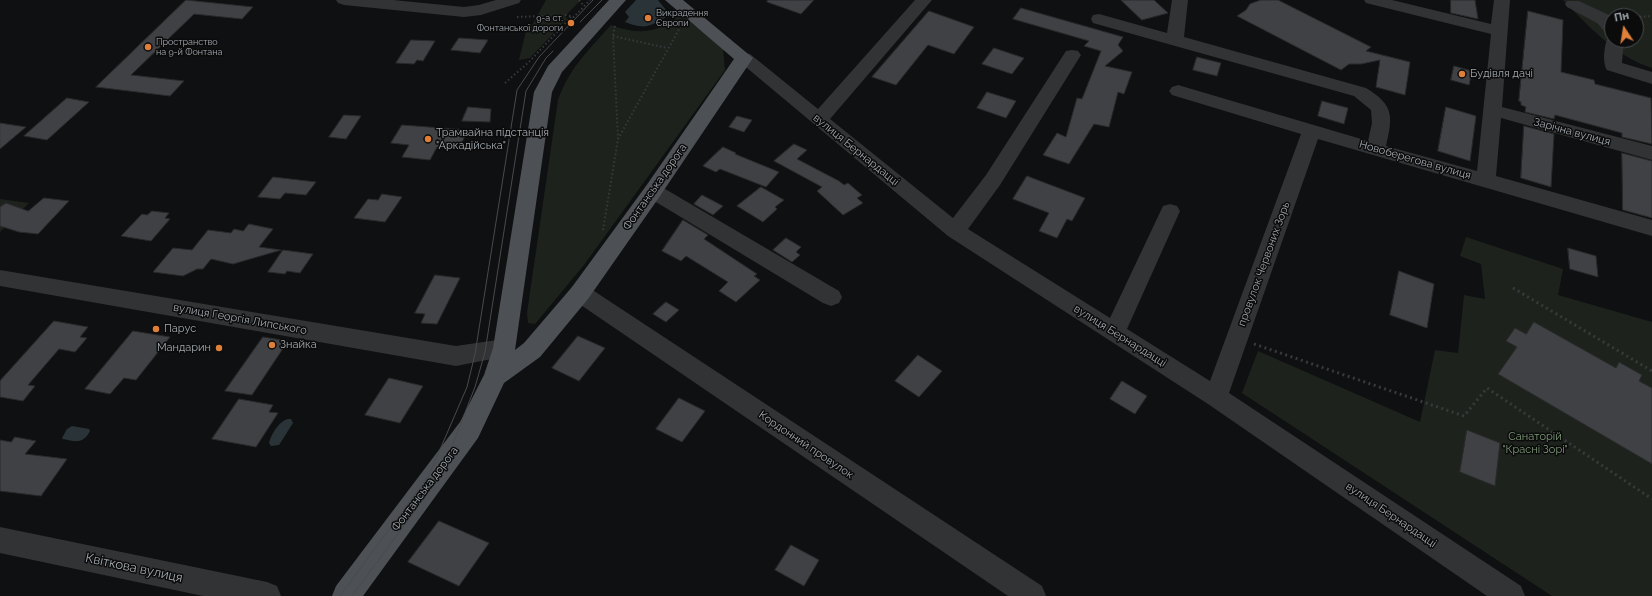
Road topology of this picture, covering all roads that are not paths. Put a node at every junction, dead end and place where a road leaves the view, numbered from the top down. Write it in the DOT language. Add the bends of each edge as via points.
graph roads {
  1 [pos="344,0"];
  2 [pos="513,0"];
  3 [pos="618,0"];
  4 [pos="673,0"];
  5 [pos="924,0"];
  6 [pos="1180,0"];
  7 [pos="1372,0"];
  8 [pos="1502,0"];
  9 [pos="1573,4"];
  10 [pos="1413,5"];
  11 [pos="1099,20"];
  12 [pos="1604,20"];
  13 [pos="1500,31"];
  14 [pos="1175,40"];
  15 [pos="1614,48"];
  16 [pos="1072,55"];
  17 [pos="744,58"];
  18 [pos="1652,78"];
  19 [pos="1178,91"];
  20 [pos="1492,110"];
  21 [pos="819,120"];
  22 [pos="1312,131"];
  23 [pos="1376,149"];
  24 [pos="1652,153"];
  25 [pos="1486,180"];
  26 [pos="653,191"];
  27 [pos="1170,211"];
  28 [pos="1652,228"];
  29 [pos="955,231"];
  30 [pos="0,278"];
  31 [pos="580,293"];
  32 [pos="831,297"];
  33 [pos="1114,332"];
  34 [pos="505,340"];
  35 [pos="532,350"];
  36 [pos="496,376"];
  37 [pos="1216,397"];
  38 [pos="0,540"];
  39 [pos="267,596"];
  40 [pos="346,596"];
  41 [pos="1032,596"];
  42 [pos="1511,596"];
  1 -- 2 [label="street" via="464,12"];
  3 -- 34 [label="main road, Фонтанська дорога" via="554,70 543,92"];
  4 -- 17 [label="main road"];
  5 -- 21 [label="street"];
  6 -- 14 [label="street"];
  7 -- 10 [label="street"];
  8 -- 13 [label="street"];
  9 -- 12 [label="street"];
  10 -- 13 [label="street"];
  11 -- 14 [label="street"];
  13 -- 20 [label="street"];
  14 -- 23 [label="street" via="1360,92 1381,109 1383,116"];
  15 -- 18 [label="street" via="1613,66"];
  16 -- 29 [label="street" via="994,180"];
  17 -- 21 [label="street, вулиця Бернардацці"];
  17 -- 26 [label="main road, Фонтанська дорога"];
  19 -- 22 [label="street, Новоберегова вулиця"];
  20 -- 24 [label="street, Зарічна вулиця"];
  20 -- 25 [label="street"];
  21 -- 29 [label="street, вулиця Бернардацці"];
  22 -- 23 [label="street, Новоберегова вулиця"];
  22 -- 37 [label="street, провулок Червоних Зорь"];
  23 -- 25 [label="street, Новоберегова вулиця"];
  25 -- 28 [label="street, Новоберегова вулиця"];
  26 -- 31 [label="main road, Фонтанська дорога"];
  26 -- 32 [label="street"];
  27 -- 33 [label="street"];
  29 -- 33 [label="street, вулиця Бернардацці"];
  30 -- 34 [label="street, вулиця Георгія Липського" via="456,356"];
  31 -- 35 [label="main road, Фонтанська дорога"];
  31 -- 41 [label="street, Кордонний провулок"];
  33 -- 37 [label="street, вулиця Бернардацці"];
  34 -- 35 [label="main road"];
  34 -- 36 [label="main road, Фонтанська дорога"];
  35 -- 36 [label="main road, Фонтанська дорога"];
  36 -- 40 [label="main road, Фонтанська дорога" via="469,430"];
  37 -- 42 [label="street, вулиця Бернардацці"];
  38 -- 39 [label="street, Квіткова вулиця"];
}
